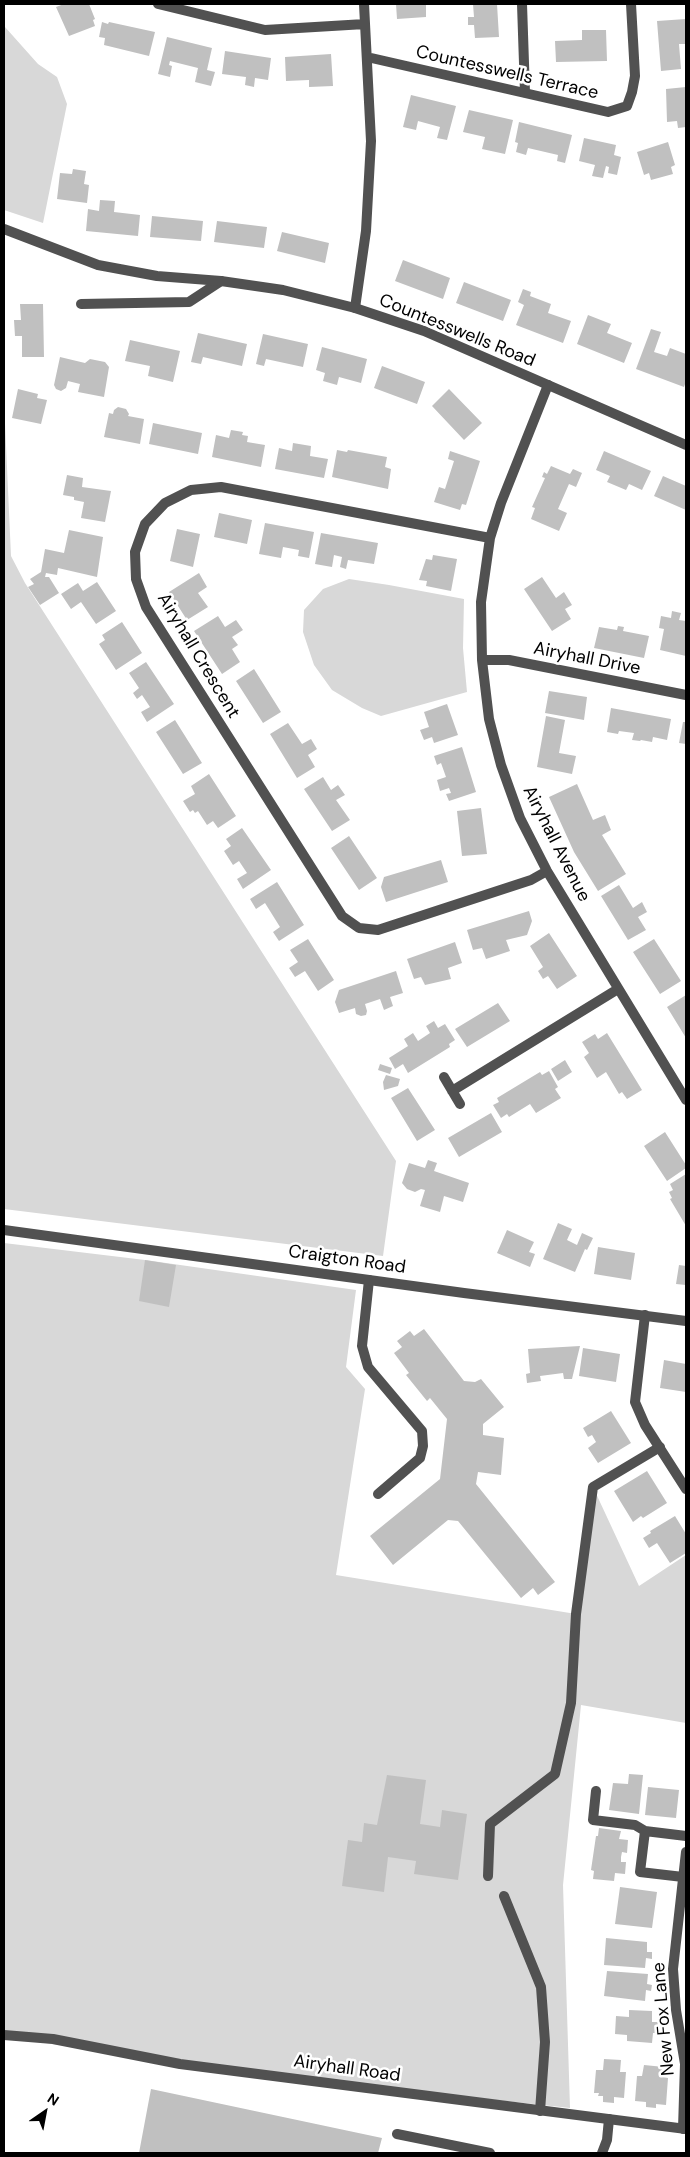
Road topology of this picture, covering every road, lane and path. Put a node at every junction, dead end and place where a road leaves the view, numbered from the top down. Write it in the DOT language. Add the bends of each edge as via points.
graph roads {
  1 [pos="158,4"];
  2 [pos="364,4"];
  3 [pos="522,4"];
  4 [pos="631,4"];
  5 [pos="365,24"];
  6 [pos="367,57"];
  7 [pos="525,93"];
  8 [pos="4,229"];
  9 [pos="221,281"];
  10 [pos="81,304"];
  11 [pos="355,308"];
  12 [pos="548,385"];
  13 [pos="686,445"];
  14 [pos="490,538"];
  15 [pos="482,660"];
  16 [pos="686,694"];
  17 [pos="547,871"];
  18 [pos="618,989"];
  19 [pos="444,1077"];
  20 [pos="452,1091"];
  21 [pos="686,1100"];
  22 [pos="460,1104"];
  23 [pos="4,1230"];
  24 [pos="369,1280"];
  25 [pos="645,1315"];
  26 [pos="686,1321"];
  27 [pos="660,1447"];
  28 [pos="686,1490"];
  29 [pos="378,1494"];
  30 [pos="596,1791"];
  31 [pos="645,1831"];
  32 [pos="686,1836"];
  33 [pos="686,1852"];
  34 [pos="488,1876"];
  35 [pos="682,1877"];
  36 [pos="504,1896"];
  37 [pos="4,2035"];
  38 [pos="540,2111"];
  39 [pos="609,2119"];
  40 [pos="684,2129"];
  41 [pos="397,2134"];
  42 [pos="490,2153"];
  43 [pos="602,2153"];
  1 -- 5 [label="street" via="265,30"];
  2 -- 5 [label="street"];
  3 -- 7 [label="street"];
  4 -- 7 [label="street, Countesswells Terrace" via="635,76 627,106 608,112"];
  5 -- 6 [label="street"];
  6 -- 7 [label="street, Countesswells Terrace"];
  6 -- 11 [label="street" via="370,150 366,231"];
  8 -- 9 [label="street, Countesswells Road" via="98,264 157,276"];
  9 -- 10 [label="street" via="189,302"];
  9 -- 11 [label="street, Countesswells Road" via="283,290"];
  11 -- 12 [label="street, Countesswells Road" via="424,331"];
  12 -- 13 [label="street, Countesswells Road"];
  12 -- 14 [label="street, Airyhall Avenue"];
  14 -- 15 [label="street, Airyhall Avenue" via="481,602"];
  14 -- 17 [label="street, Airyhall Crescent" via="221,487 191,490 164,504 145,524 135,552 136,579 146,607 342,916 359,928 378,930 531,880"];
  15 -- 16 [label="street, Airyhall Drive" via="509,660"];
  15 -- 17 [label="street, Airyhall Avenue" via="489,720 501,765 520,818"];
  17 -- 18 [label="street, Airyhall Avenue"];
  18 -- 20 [label="street"];
  18 -- 21 [label="street, Airyhall Avenue"];
  19 -- 20 [label="street"];
  20 -- 22 [label="street"];
  23 -- 24 [label="street, Craigton Road"];
  24 -- 25 [label="street, Craigton Road"];
  24 -- 29 [label="street" via="362,1346 368,1367 422,1431 423,1446 420,1458"];
  25 -- 26 [label="street, Craigton Road"];
  25 -- 27 [label="street" via="635,1402"];
  27 -- 28 [label="street"];
  27 -- 34 [label="street" via="593,1487 576,1614 571,1703 555,1774 490,1824"];
  30 -- 31 [label="street" via="593,1820 635,1825"];
  31 -- 32 [label="street"];
  31 -- 35 [label="street" via="640,1872"];
  33 -- 35 [label="street, New Fox Lane"];
  35 -- 40 [label="street, New Fox Lane" via="673,1969 685,2064"];
  36 -- 38 [label="street" via="541,1987 545,2042"];
  37 -- 38 [label="street, Airyhall Road" via="53,2039 180,2064"];
  38 -- 39 [label="street, Airyhall Road"];
  39 -- 40 [label="street, Airyhall Road"];
  39 -- 43 [label="street"];
  41 -- 42 [label="street"];
}
